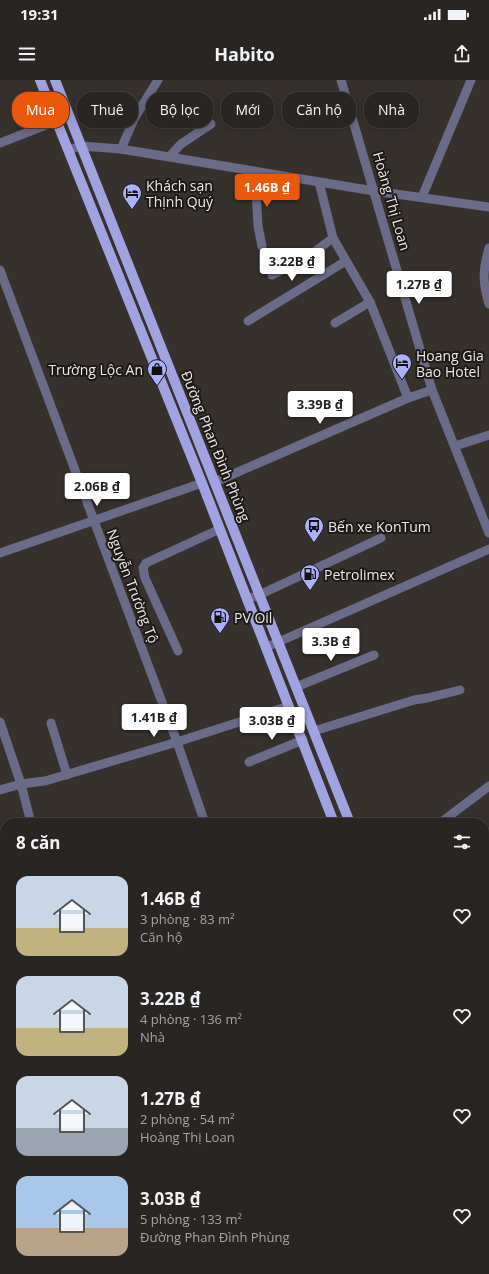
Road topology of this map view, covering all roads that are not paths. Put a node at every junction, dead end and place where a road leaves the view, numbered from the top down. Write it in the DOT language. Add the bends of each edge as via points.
graph roads {
  1 [pos="40,80"];
  2 [pos="55,80"];
  3 [pos="158,80"];
  4 [pos="341,80"];
  5 [pos="471,80"];
  6 [pos="45,92"];
  7 [pos="60,92"];
  8 [pos="69,116"];
  9 [pos="38,128"];
  10 [pos="59,128"];
  11 [pos="205,128"];
  12 [pos="0,143"];
  13 [pos="81,146"];
  14 [pos="121,149"];
  15 [pos="68,150"];
  16 [pos="170,156"];
  17 [pos="255,172"];
  18 [pos="320,182"];
  19 [pos="374,191"];
  20 [pos="422,197"];
  21 [pos="489,207"];
  22 [pos="333,238"];
  23 [pos="262,246"];
  24 [pos="489,248"];
  25 [pos="346,261"];
  26 [pos="0,270"];
  27 [pos="272,275"];
  28 [pos="370,302"];
  29 [pos="489,304"];
  30 [pos="248,321"];
  31 [pos="335,323"];
  32 [pos="432,390"];
  33 [pos="408,398"];
  34 [pos="489,435"];
  35 [pos="455,446"];
  36 [pos="216,482"];
  37 [pos="202,483"];
  38 [pos="93,520"];
  39 [pos="220,529"];
  40 [pos="489,533"];
  41 [pos="381,538"];
  42 [pos="489,549"];
  43 [pos="0,553"];
  44 [pos="259,595"];
  45 [pos="247,599"];
  46 [pos="279,643"];
  47 [pos="267,647"];
  48 [pos="178,651"];
  49 [pos="374,655"];
  50 [pos="296,687"];
  51 [pos="460,690"];
  52 [pos="289,706"];
  53 [pos="0,722"];
  54 [pos="51,723"];
  55 [pos="314,731"];
  56 [pos="303,740"];
  57 [pos="177,742"];
  58 [pos="249,762"];
  59 [pos="67,774"];
  60 [pos="21,784"];
  61 [pos="489,786"];
  62 [pos="0,790"];
  63 [pos="31,818"];
  64 [pos="203,818"];
  65 [pos="332,818"];
  66 [pos="348,818"];
  67 [pos="447,818"];
  1 -- 6 [label="main road, Đường Phan Đình Phùng"];
  2 -- 7 [label="main road, Đường Phan Đình Phùng"];
  3 -- 14 [label="street" via="134,119"];
  4 -- 19 [label="street, Hoàng Thị Loan"];
  5 -- 20 [label="street"];
  8 -- 13 [label="main road, Đường Phan Đình Phùng"];
  9 -- 12 [label="street"];
  10 -- 15 [label="main road, Đường Phan Đình Phùng"];
  11 -- 16 [label="street" via="181,144"];
  13 -- 14 [label="street"];
  13 -- 15 [label="street"];
  13 -- 36 [label="main road, Đường Phan Đình Phùng"];
  14 -- 16 [label="street"];
  15 -- 37 [label="main road, Đường Phan Đình Phùng"];
  16 -- 17 [label="street"];
  17 -- 18 [label="street"];
  17 -- 23 [label="street" via="258,226"];
  18 -- 19 [label="street"];
  18 -- 22 [label="street"];
  19 -- 20 [label="street"];
  19 -- 32 [label="street, Hoàng Thị Loan"];
  20 -- 21 [label="street"];
  22 -- 25 [label="street"];
  22 -- 27 [label="street" via="306,258"];
  24 -- 29 [label="street" via="484,278"];
  25 -- 28 [label="street"];
  25 -- 30 [label="street"];
  26 -- 38 [label="street, Nguyễn Trường Tộ"];
  28 -- 31 [label="street"];
  28 -- 33 [label="street"];
  32 -- 33 [label="street"];
  32 -- 35 [label="street, Hoàng Thị Loan"];
  33 -- 36 [label="street"];
  34 -- 35 [label="street"];
  35 -- 40 [label="street, Hoàng Thị Loan"];
  36 -- 44 [label="main road, Đường Phan Đình Phùng"];
  37 -- 38 [label="street"];
  37 -- 39 [label="main road, Đường Phan Đình Phùng"];
  38 -- 43 [label="street"];
  38 -- 57 [label="street, Nguyễn Trường Tộ"];
  39 -- 45 [label="main road, Đường Phan Đình Phùng"];
  39 -- 48 [label="street" via="146,563 143,568 145,578"];
  41 -- 44 [label="street"];
  42 -- 46 [label="street"];
  44 -- 45 [label="street"];
  44 -- 46 [label="main road, Đường Phan Đình Phùng"];
  45 -- 47 [label="main road, Đường Phan Đình Phùng"];
  46 -- 47 [label="street"];
  46 -- 50 [label="main road, Đường Phan Đình Phùng"];
  47 -- 52 [label="main road, Đường Phan Đình Phùng"];
  49 -- 50 [label="street"];
  50 -- 55 [label="main road, Đường Phan Đình Phùng"];
  51 -- 55 [label="street" via="414,700"];
  52 -- 56 [label="main road, Đường Phan Đình Phùng"];
  52 -- 57 [label="street"];
  53 -- 60 [label="street"];
  54 -- 59 [label="street"];
  55 -- 66 [label="main road, Đường Phan Đình Phùng"];
  56 -- 58 [label="street"];
  56 -- 65 [label="main road, Đường Phan Đình Phùng"];
  57 -- 59 [label="street"];
  57 -- 64 [label="street, Nguyễn Trường Tộ"];
  59 -- 60 [label="street" via="45,781"];
  60 -- 62 [label="street"];
  60 -- 63 [label="street"];
  61 -- 67 [label="street"];
}
